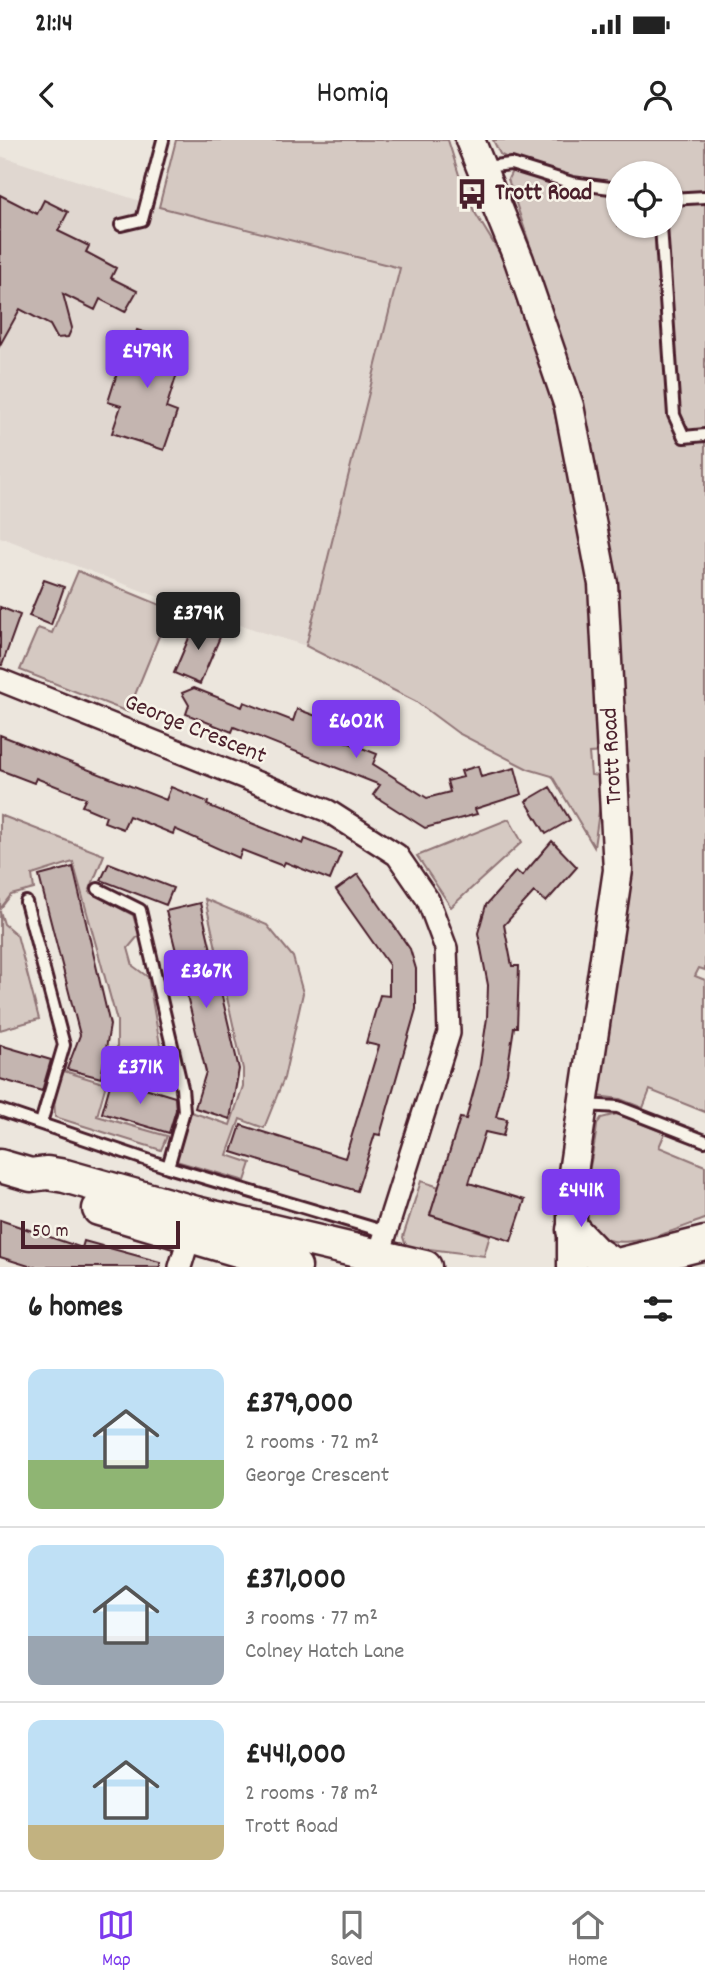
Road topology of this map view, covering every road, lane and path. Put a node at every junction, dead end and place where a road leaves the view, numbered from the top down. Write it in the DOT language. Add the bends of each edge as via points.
graph roads {
  1 [pos="163,140"];
  2 [pos="470,140"];
  3 [pos="483,167"];
  4 [pos="606,187"];
  5 [pos="705,197"];
  6 [pos="683,198"];
  7 [pos="121,225"];
  8 [pos="662,238"];
  9 [pos="705,435"];
  10 [pos="0,680"];
  11 [pos="98,890"];
  12 [pos="26,902"];
  13 [pos="585,1105"];
  14 [pos="0,1110"];
  15 [pos="41,1123"];
  16 [pos="705,1141"];
  17 [pos="0,1166"];
  18 [pos="168,1167"];
  19 [pos="572,1180"];
  20 [pos="193,1224"];
  21 [pos="573,1230"];
  22 [pos="705,1243"];
  23 [pos="380,1252"];
  24 [pos="613,1266"];
  25 [pos="180,1267"];
  26 [pos="295,1267"];
  27 [pos="425,1267"];
  28 [pos="552,1267"];
  29 [pos="572,1267"];
  1 -- 7 [label="lane" via="142,220"];
  2 -- 3 [label="street, Trott Road"];
  3 -- 4 [label="lane" via="511,164 572,183"];
  3 -- 13 [label="street, Trott Road" via="569,407 603,584 618,870"];
  5 -- 6 [label="lane"];
  8 -- 9 [label="lane" via="674,415 684,437"];
  10 -- 23 [label="street, George Crescent" via="328,811 397,855 428,900 446,948 449,1033"];
  11 -- 18 [label="lane" via="140,910 183,1088 184,1111"];
  12 -- 15 [label="lane" via="64,1045"];
  13 -- 16 [label="lane" via="618,1107"];
  13 -- 19 [label="street, Trott Road"];
  14 -- 15 [label="lane"];
  15 -- 18 [label="lane"];
  17 -- 20 [label="main road" via="31,1175 53,1195"];
  18 -- 23 [label="lane"];
  19 -- 21 [label="street, Trott Road"];
  19 -- 28 [label="street, Trott Road" via="559,1203"];
  20 -- 23 [label="main road"];
  20 -- 25 [label="street"];
  20 -- 26 [label="main road"];
  21 -- 24 [label="main road"];
  21 -- 29 [label="street, Trott Road"];
  22 -- 24 [label="main road"];
  23 -- 27 [label="main road"];
}
